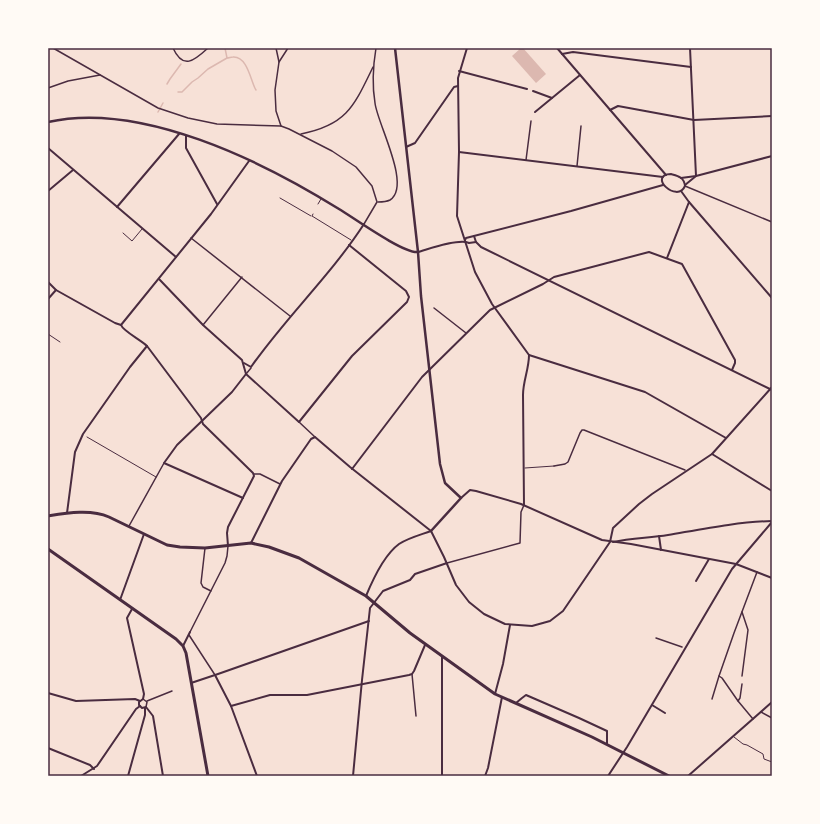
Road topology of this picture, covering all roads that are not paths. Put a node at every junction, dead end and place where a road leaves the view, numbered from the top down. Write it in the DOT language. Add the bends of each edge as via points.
graph roads {
  1 [pos="53,48"];
  2 [pos="173,48"];
  3 [pos="208,48"];
  4 [pos="276,48"];
  5 [pos="288,48"];
  6 [pos="376,48"];
  7 [pos="395,48"];
  8 [pos="467,48"];
  9 [pos="556,48"];
  10 [pos="690,48"];
  11 [pos="562,54"];
  12 [pos="279,62"];
  13 [pos="374,65"];
  14 [pos="691,67"];
  15 [pos="459,71"];
  16 [pos="100,75"];
  17 [pos="580,75"];
  18 [pos="458,86"];
  19 [pos="48,88"];
  20 [pos="527,89"];
  21 [pos="532,91"];
  22 [pos="553,98"];
  23 [pos="610,110"];
  24 [pos="535,112"];
  25 [pos="772,116"];
  26 [pos="694,120"];
  27 [pos="531,121"];
  28 [pos="48,122"];
  29 [pos="281,126"];
  30 [pos="581,126"];
  31 [pos="179,134"];
  32 [pos="301,134"];
  33 [pos="186,136"];
  34 [pos="406,147"];
  35 [pos="48,148"];
  36 [pos="459,152"];
  37 [pos="772,156"];
  38 [pos="526,160"];
  39 [pos="249,161"];
  40 [pos="577,166"];
  41 [pos="73,170"];
  42 [pos="666,174"];
  43 [pos="696,176"];
  44 [pos="663,177"];
  45 [pos="681,178"];
  46 [pos="663,185"];
  47 [pos="685,185"];
  48 [pos="48,191"];
  49 [pos="681,191"];
  50 [pos="280,198"];
  51 [pos="321,198"];
  52 [pos="377,202"];
  53 [pos="689,202"];
  54 [pos="217,204"];
  55 [pos="318,204"];
  56 [pos="117,207"];
  57 [pos="313,214"];
  58 [pos="312,216"];
  59 [pos="772,222"];
  60 [pos="364,224"];
  61 [pos="142,228"];
  62 [pos="123,233"];
  63 [pos="474,236"];
  64 [pos="192,238"];
  65 [pos="352,241"];
  66 [pos="464,241"];
  67 [pos="476,242"];
  68 [pos="349,245"];
  69 [pos="418,252"];
  70 [pos="176,258"];
  71 [pos="667,258"];
  72 [pos="242,277"];
  73 [pos="159,279"];
  74 [pos="549,280"];
  75 [pos="48,282"];
  76 [pos="56,290"];
  77 [pos="48,298"];
  78 [pos="772,298"];
  79 [pos="495,307"];
  80 [pos="434,308"];
  81 [pos="292,317"];
  82 [pos="121,325"];
  83 [pos="203,325"];
  84 [pos="466,333"];
  85 [pos="48,334"];
  86 [pos="60,342"];
  87 [pos="147,346"];
  88 [pos="529,355"];
  89 [pos="244,363"];
  90 [pos="252,367"];
  91 [pos="732,370"];
  92 [pos="246,374"];
  93 [pos="771,389"];
  94 [pos="202,421"];
  95 [pos="299,422"];
  96 [pos="87,437"];
  97 [pos="315,437"];
  98 [pos="726,438"];
  99 [pos="712,454"];
  100 [pos="164,463"];
  101 [pos="554,466"];
  102 [pos="524,468"];
  103 [pos="352,469"];
  104 [pos="686,470"];
  105 [pos="254,474"];
  106 [pos="156,477"];
  107 [pos="280,484"];
  108 [pos="772,491"];
  109 [pos="243,498"];
  110 [pos="461,498"];
  111 [pos="524,505"];
  112 [pos="67,513"];
  113 [pos="48,516"];
  114 [pos="772,521"];
  115 [pos="129,526"];
  116 [pos="431,531"];
  117 [pos="144,534"];
  118 [pos="659,536"];
  119 [pos="610,542"];
  120 [pos="251,543"];
  121 [pos="228,546"];
  122 [pos="205,548"];
  123 [pos="48,549"];
  124 [pos="661,550"];
  125 [pos="709,559"];
  126 [pos="447,563"];
  127 [pos="736,564"];
  128 [pos="757,572"];
  129 [pos="772,578"];
  130 [pos="696,581"];
  131 [pos="211,591"];
  132 [pos="366,596"];
  133 [pos="120,600"];
  134 [pos="374,602"];
  135 [pos="132,608"];
  136 [pos="742,612"];
  137 [pos="369,621"];
  138 [pos="510,625"];
  139 [pos="190,634"];
  140 [pos="656,638"];
  141 [pos="425,645"];
  142 [pos="183,646"];
  143 [pos="682,647"];
  144 [pos="442,657"];
  145 [pos="412,674"];
  146 [pos="215,675"];
  147 [pos="720,676"];
  148 [pos="742,676"];
  149 [pos="191,683"];
  150 [pos="742,684"];
  151 [pos="361,685"];
  152 [pos="172,691"];
  153 [pos="48,693"];
  154 [pos="495,694"];
  155 [pos="502,697"];
  156 [pos="143,699"];
  157 [pos="712,699"];
  158 [pos="140,701"];
  159 [pos="147,701"];
  160 [pos="738,701"];
  161 [pos="772,702"];
  162 [pos="516,704"];
  163 [pos="652,705"];
  164 [pos="140,706"];
  165 [pos="231,706"];
  166 [pos="146,707"];
  167 [pos="761,712"];
  168 [pos="665,713"];
  169 [pos="416,716"];
  170 [pos="772,718"];
  171 [pos="753,720"];
  172 [pos="734,737"];
  173 [pos="607,744"];
  174 [pos="48,748"];
  175 [pos="624,752"];
  176 [pos="772,762"];
  177 [pos="94,769"];
  178 [pos="81,776"];
  179 [pos="128,776"];
  180 [pos="164,776"];
  181 [pos="208,776"];
  182 [pos="257,776"];
  183 [pos="353,776"];
  184 [pos="442,776"];
  185 [pos="485,776"];
  186 [pos="608,776"];
  187 [pos="669,776"];
  188 [pos="688,776"];
  1 -- 16 [label="street"];
  2 -- 3 [label="street" via="179,59 186,62"];
  4 -- 12 [label="street"];
  5 -- 12 [label="street"];
  6 -- 13 [label="street"];
  7 -- 34 [label="street"];
  8 -- 15 [label="street"];
  9 -- 11 [label="street"];
  10 -- 14 [label="street"];
  11 -- 14 [label="street" via="573,52"];
  11 -- 17 [label="street"];
  12 -- 29 [label="street" via="275,101"];
  13 -- 32 [label="street" via="358,97 342,119"];
  13 -- 52 [label="street" via="377,116 394,157 397,184 391,199"];
  14 -- 26 [label="street"];
  15 -- 18 [label="street"];
  15 -- 20 [label="street"];
  16 -- 19 [label="street"];
  16 -- 29 [label="street" via="158,108 182,116 217,124"];
  17 -- 22 [label="street"];
  17 -- 23 [label="street"];
  18 -- 34 [label="street" via="454,87 415,142"];
  18 -- 36 [label="street"];
  21 -- 22 [label="street"];
  22 -- 24 [label="street"];
  23 -- 26 [label="street" via="618,106"];
  23 -- 42 [label="street"];
  25 -- 26 [label="street"];
  26 -- 43 [label="street"];
  27 -- 38 [label="street"];
  28 -- 31 [label="street" via="110,119"];
  29 -- 32 [label="street"];
  30 -- 40 [label="street"];
  31 -- 33 [label="street"];
  31 -- 56 [label="street"];
  32 -- 52 [label="street" via="356,167 372,186"];
  33 -- 39 [label="street"];
  33 -- 54 [label="street" via="186,148"];
  34 -- 69 [label="street"];
  35 -- 41 [label="street"];
  36 -- 38 [label="street"];
  36 -- 66 [label="street" via="456,216"];
  37 -- 43 [label="street"];
  38 -- 40 [label="street"];
  39 -- 51 [label="street"];
  39 -- 54 [label="street"];
  40 -- 44 [label="street"];
  41 -- 48 [label="street"];
  41 -- 56 [label="street"];
  42 -- 44 [label="street"];
  42 -- 45 [label="street"];
  43 -- 45 [label="street"];
  43 -- 47 [label="street"];
  44 -- 46 [label="street"];
  45 -- 47 [label="street"];
  46 -- 49 [label="street" via="677,192"];
  46 -- 63 [label="street"];
  47 -- 49 [label="street"];
  47 -- 59 [label="street"];
  49 -- 53 [label="street"];
  50 -- 58 [label="lane"];
  51 -- 55 [label="lane"];
  51 -- 60 [label="street"];
  52 -- 60 [label="street"];
  53 -- 71 [label="street"];
  53 -- 78 [label="street"];
  54 -- 64 [label="street"];
  56 -- 61 [label="street"];
  57 -- 58 [label="lane"];
  58 -- 65 [label="lane"];
  60 -- 65 [label="street"];
  60 -- 69 [label="street" via="404,249"];
  61 -- 62 [label="lane" via="132,241"];
  61 -- 70 [label="street"];
  63 -- 66 [label="street"];
  63 -- 67 [label="street"];
  64 -- 70 [label="street"];
  64 -- 72 [label="street"];
  65 -- 68 [label="street"];
  66 -- 67 [label="street"];
  66 -- 69 [label="street"];
  66 -- 79 [label="street" via="475,272"];
  67 -- 74 [label="street"];
  68 -- 81 [label="street"];
  68 -- 95 [label="street" via="409,296 407,302 352,356"];
  69 -- 110 [label="street" via="440,464 445,483"];
  70 -- 73 [label="street"];
  71 -- 74 [label="street" via="649,252"];
  71 -- 91 [label="street" via="682,264 735,360"];
  72 -- 81 [label="street"];
  72 -- 83 [label="street"];
  73 -- 82 [label="street"];
  73 -- 83 [label="street"];
  74 -- 79 [label="street"];
  74 -- 91 [label="street"];
  75 -- 76 [label="street"];
  76 -- 77 [label="street"];
  76 -- 82 [label="street"];
  79 -- 84 [label="street"];
  79 -- 88 [label="street"];
  80 -- 84 [label="street"];
  81 -- 90 [label="street" via="266,346"];
  82 -- 87 [label="street" via="124,331"];
  83 -- 89 [label="street"];
  84 -- 103 [label="street" via="425,374"];
  85 -- 86 [label="lane"];
  87 -- 94 [label="street"];
  87 -- 112 [label="street" via="83,434 75,452"];
  88 -- 98 [label="street" via="645,392"];
  88 -- 102 [label="street" via="523,384"];
  89 -- 90 [label="street"];
  89 -- 92 [label="street"];
  90 -- 92 [label="street"];
  91 -- 93 [label="street"];
  92 -- 94 [label="street" via="232,392"];
  92 -- 95 [label="street"];
  93 -- 98 [label="street"];
  94 -- 100 [label="street" via="177,444"];
  94 -- 105 [label="street"];
  95 -- 97 [label="street"];
  96 -- 106 [label="lane"];
  97 -- 103 [label="street"];
  97 -- 107 [label="street" via="311,439"];
  98 -- 99 [label="street"];
  99 -- 104 [label="street"];
  99 -- 108 [label="street"];
  100 -- 106 [label="street"];
  100 -- 109 [label="street"];
  101 -- 102 [label="lane"];
  101 -- 104 [label="street" via="568,462 582,430"];
  102 -- 111 [label="street"];
  103 -- 116 [label="street"];
  104 -- 119 [label="street" via="639,504 613,528"];
  105 -- 107 [label="street" via="260,474"];
  105 -- 109 [label="street"];
  106 -- 115 [label="street"];
  107 -- 120 [label="street"];
  109 -- 121 [label="street" via="228,527"];
  110 -- 111 [label="street" via="472,490"];
  110 -- 116 [label="street"];
  111 -- 119 [label="street" via="597,539"];
  111 -- 126 [label="street" via="521,512 520,543"];
  112 -- 113 [label="main road"];
  112 -- 115 [label="main road" via="100,514"];
  114 -- 118 [label="street"];
  114 -- 127 [label="street"];
  115 -- 117 [label="main road"];
  116 -- 126 [label="street"];
  116 -- 132 [label="street" via="404,541 395,548 376,573"];
  117 -- 122 [label="main road" via="167,545"];
  117 -- 133 [label="street"];
  118 -- 119 [label="street"];
  118 -- 124 [label="street"];
  119 -- 124 [label="street"];
  119 -- 138 [label="street" via="569,604 558,616 532,626"];
  120 -- 121 [label="main road"];
  120 -- 132 [label="main road" via="269,546 299,558"];
  121 -- 122 [label="main road"];
  121 -- 131 [label="street" via="226,560"];
  122 -- 131 [label="street" via="201,583"];
  123 -- 133 [label="main road"];
  124 -- 125 [label="street"];
  125 -- 127 [label="street"];
  125 -- 130 [label="street"];
  126 -- 134 [label="street" via="414,574 410,580 383,591"];
  126 -- 138 [label="street" via="456,586 469,602 489,617"];
  127 -- 128 [label="street"];
  127 -- 163 [label="street"];
  128 -- 129 [label="street"];
  128 -- 136 [label="street"];
  131 -- 139 [label="street"];
  132 -- 134 [label="main road"];
  133 -- 135 [label="main road"];
  134 -- 137 [label="street" via="370,608"];
  134 -- 141 [label="main road"];
  135 -- 142 [label="main road"];
  135 -- 156 [label="street" via="127,618 144,692"];
  136 -- 147 [label="street"];
  136 -- 148 [label="street" via="748,630"];
  137 -- 146 [label="street"];
  137 -- 151 [label="street"];
  138 -- 154 [label="street"];
  139 -- 142 [label="street"];
  139 -- 146 [label="street"];
  140 -- 143 [label="street"];
  141 -- 144 [label="main road"];
  141 -- 145 [label="street"];
  142 -- 149 [label="main road"];
  144 -- 154 [label="main road"];
  144 -- 184 [label="street"];
  145 -- 151 [label="street"];
  145 -- 169 [label="street"];
  146 -- 149 [label="street"];
  146 -- 165 [label="street"];
  147 -- 157 [label="street"];
  147 -- 160 [label="street"];
  149 -- 181 [label="main road"];
  150 -- 160 [label="street"];
  151 -- 165 [label="street" via="307,695 270,695"];
  151 -- 183 [label="street"];
  152 -- 159 [label="street"];
  153 -- 158 [label="street" via="76,701"];
  154 -- 155 [label="main road"];
  155 -- 162 [label="main road"];
  155 -- 185 [label="street"];
  156 -- 158 [label="street"];
  156 -- 159 [label="street"];
  158 -- 164 [label="street"];
  159 -- 166 [label="street"];
  160 -- 171 [label="street"];
  161 -- 167 [label="street"];
  162 -- 173 [label="main road"];
  162 -- 173 [label="street" via="526,695 542,701 607,732"];
  163 -- 168 [label="street"];
  163 -- 175 [label="street"];
  164 -- 166 [label="street"];
  164 -- 177 [label="street"];
  165 -- 182 [label="street"];
  166 -- 179 [label="street"];
  166 -- 180 [label="street" via="153,716"];
  167 -- 170 [label="street"];
  167 -- 171 [label="street"];
  171 -- 172 [label="street"];
  172 -- 176 [label="lane"];
  172 -- 188 [label="street"];
  173 -- 175 [label="main road"];
  174 -- 177 [label="street"];
  175 -- 186 [label="street"];
  175 -- 187 [label="main road"];
  177 -- 178 [label="street"];
}
